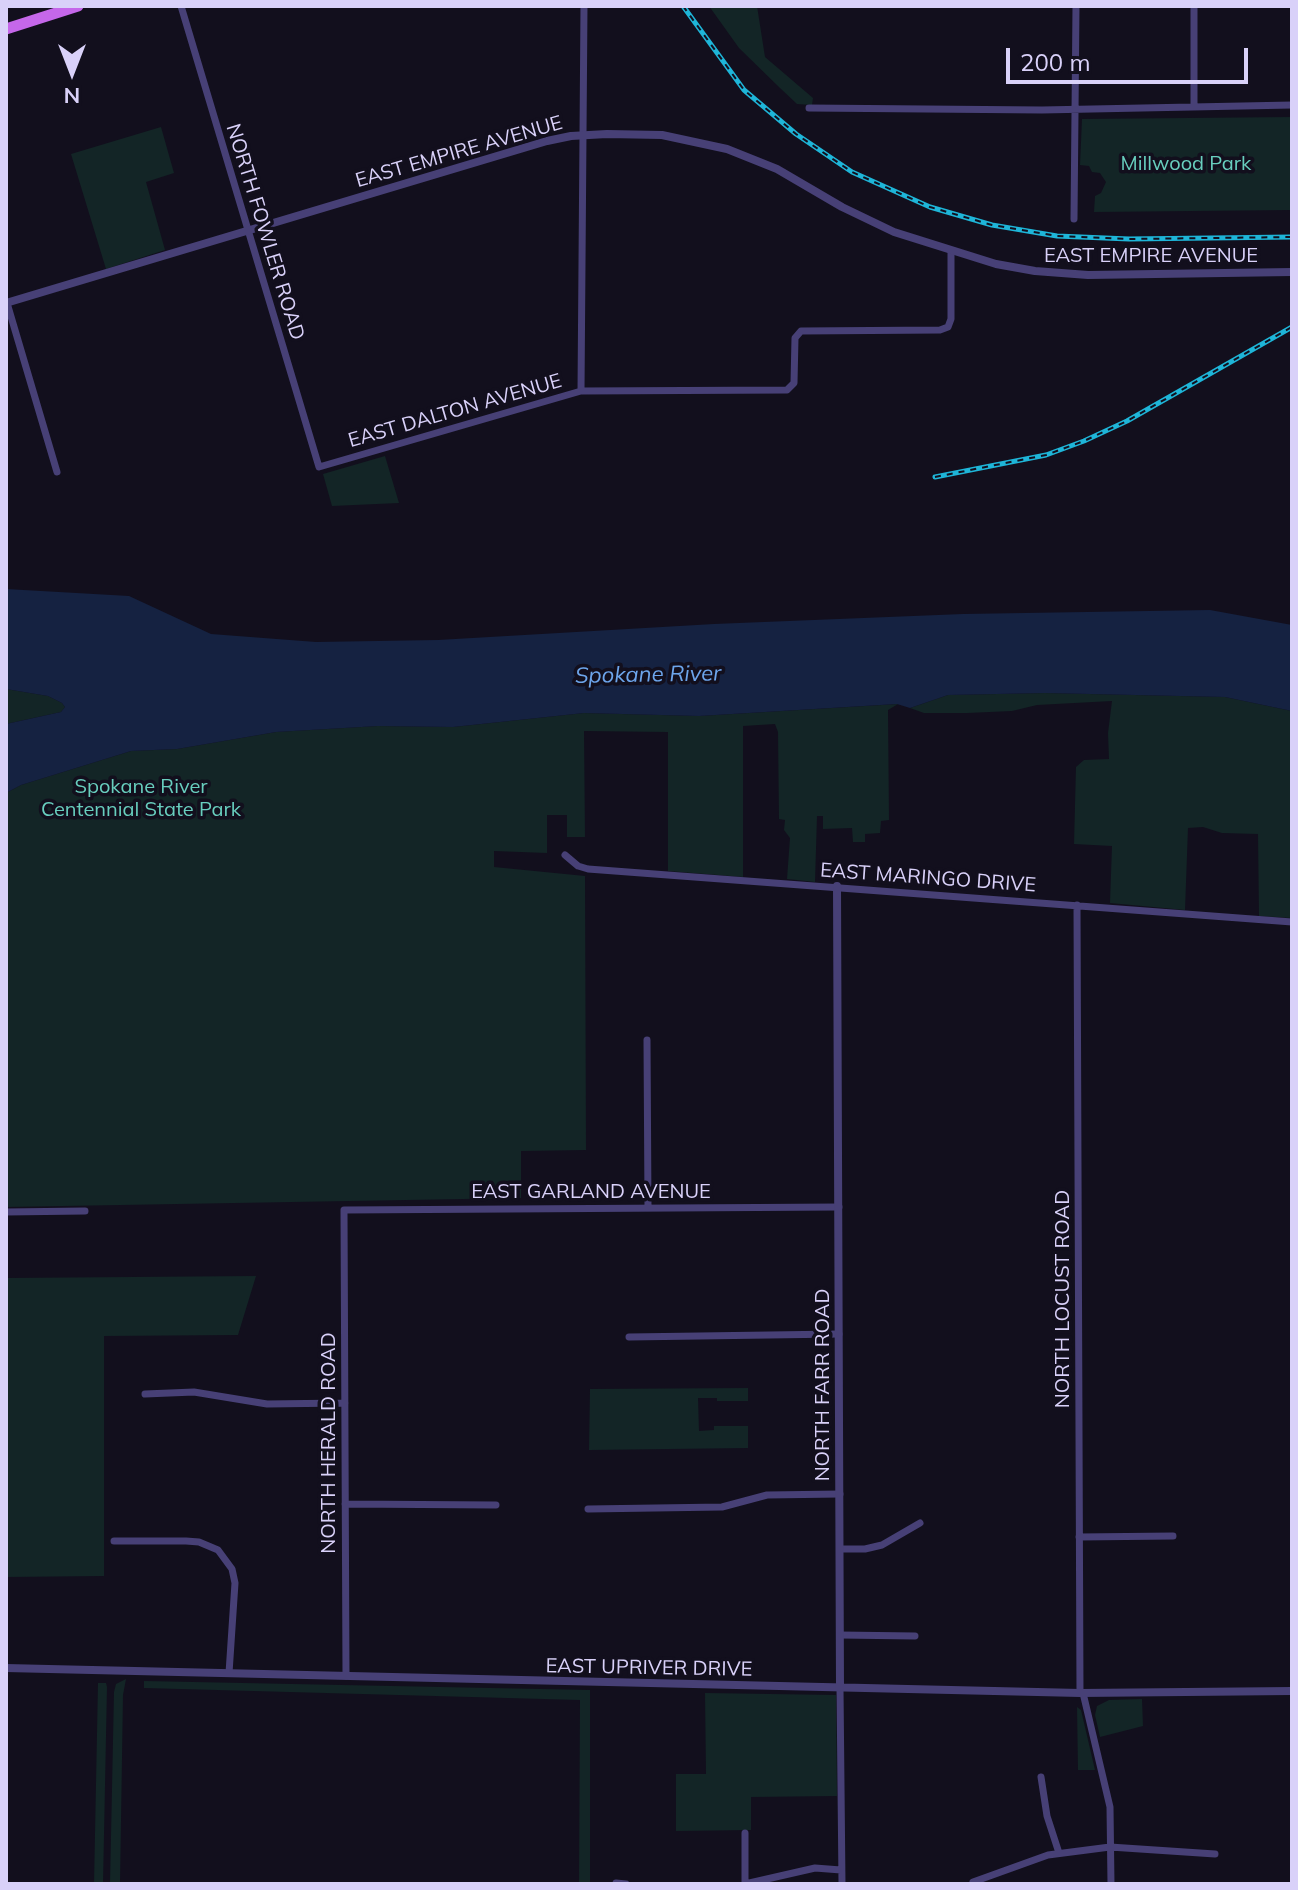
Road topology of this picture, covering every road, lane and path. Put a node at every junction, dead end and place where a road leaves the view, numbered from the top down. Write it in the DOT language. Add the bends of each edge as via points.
graph roads {
  1 [pos="78,6"];
  2 [pos="181,6"];
  3 [pos="584,6"];
  4 [pos="1076,6"];
  5 [pos="1194,6"];
  6 [pos="6,29"];
  7 [pos="1292,105"];
  8 [pos="1194,107"];
  9 [pos="809,108"];
  10 [pos="1076,108"];
  11 [pos="581,135"];
  12 [pos="1074,219"];
  13 [pos="248,231"];
  14 [pos="951,252"];
  15 [pos="1292,272"];
  16 [pos="6,303"];
  17 [pos="581,391"];
  18 [pos="319,467"];
  19 [pos="57,472"];
  20 [pos="565,855"];
  21 [pos="837,886"];
  22 [pos="1077,905"];
  23 [pos="1292,922"];
  24 [pos="647,1040"];
  25 [pos="648,1207"];
  26 [pos="839,1207"];
  27 [pos="344,1210"];
  28 [pos="85,1211"];
  29 [pos="6,1212"];
  30 [pos="839,1334"];
  31 [pos="629,1337"];
  32 [pos="145,1394"];
  33 [pos="345,1403"];
  34 [pos="840,1494"];
  35 [pos="345,1504"];
  36 [pos="496,1505"];
  37 [pos="588,1509"];
  38 [pos="920,1523"];
  39 [pos="1173,1536"];
  40 [pos="1079,1537"];
  41 [pos="114,1541"];
  42 [pos="840,1549"];
  43 [pos="840,1635"];
  44 [pos="915,1636"];
  45 [pos="6,1668"];
  46 [pos="229,1673"];
  47 [pos="346,1676"];
  48 [pos="840,1688"];
  49 [pos="1292,1691"];
  50 [pos="1081,1693"];
  51 [pos="1041,1777"];
  52 [pos="745,1833"];
  53 [pos="1110,1847"];
  54 [pos="1059,1853"];
  55 [pos="1215,1854"];
  56 [pos="841,1870"];
  57 [pos="973,1882"];
  58 [pos="616,1883"];
  59 [pos="626,1884"];
  60 [pos="745,1884"];
  61 [pos="842,1884"];
  62 [pos="1111,1884"];
  1 -- 6 [label="main road"];
  2 -- 13 [label="street, NORTH FOWLER ROAD"];
  3 -- 11 [label="street"];
  4 -- 10 [label="street"];
  5 -- 8 [label="street"];
  7 -- 8 [label="street"];
  8 -- 10 [label="street"];
  9 -- 10 [label="street"];
  10 -- 12 [label="street"];
  11 -- 13 [label="street, EAST EMPIRE AVENUE"];
  11 -- 14 [label="street, EAST EMPIRE AVENUE" via="662,135 727,149 777,169 876,224"];
  11 -- 17 [label="street"];
  13 -- 16 [label="street, EAST EMPIRE AVENUE"];
  13 -- 18 [label="street, NORTH FOWLER ROAD"];
  14 -- 15 [label="street, EAST EMPIRE AVENUE" via="1015,268 1072,274"];
  14 -- 17 [label="street, EAST DALTON AVENUE" via="948,327 797,333 792,387"];
  16 -- 19 [label="street"];
  17 -- 18 [label="street, EAST DALTON AVENUE"];
  20 -- 21 [label="street, EAST MARINGO DRIVE" via="588,869"];
  21 -- 22 [label="street, EAST MARINGO DRIVE"];
  21 -- 26 [label="street, NORTH FARR ROAD"];
  22 -- 23 [label="street, EAST MARINGO DRIVE"];
  22 -- 40 [label="street, NORTH LOCUST ROAD"];
  24 -- 25 [label="street"];
  25 -- 26 [label="street, EAST GARLAND AVENUE"];
  25 -- 27 [label="street, EAST GARLAND AVENUE"];
  26 -- 30 [label="street, NORTH FARR ROAD"];
  27 -- 33 [label="street, NORTH HERALD ROAD"];
  28 -- 29 [label="street"];
  30 -- 31 [label="street"];
  30 -- 34 [label="street, NORTH FARR ROAD"];
  32 -- 33 [label="street" via="194,1392 267,1404"];
  33 -- 35 [label="street, NORTH HERALD ROAD"];
  34 -- 37 [label="street" via="767,1495 722,1507"];
  34 -- 42 [label="street, NORTH FARR ROAD"];
  35 -- 36 [label="street"];
  35 -- 47 [label="street, NORTH HERALD ROAD"];
  38 -- 42 [label="street" via="882,1545"];
  39 -- 40 [label="street"];
  40 -- 50 [label="street, NORTH LOCUST ROAD"];
  41 -- 46 [label="street" via="199,1542 218,1550 235,1583"];
  42 -- 43 [label="street, NORTH FARR ROAD"];
  43 -- 44 [label="street"];
  43 -- 48 [label="street, NORTH FARR ROAD"];
  45 -- 46 [label="street, EAST UPRIVER DRIVE"];
  46 -- 47 [label="street, EAST UPRIVER DRIVE"];
  47 -- 48 [label="street, EAST UPRIVER DRIVE"];
  48 -- 50 [label="street, EAST UPRIVER DRIVE"];
  48 -- 56 [label="street, NORTH FARR ROAD"];
  49 -- 50 [label="street, EAST UPRIVER DRIVE"];
  50 -- 53 [label="street, NORTH LOCUST ROAD" via="1110,1807"];
  51 -- 54 [label="street"];
  52 -- 60 [label="street"];
  53 -- 54 [label="street"];
  53 -- 55 [label="street"];
  53 -- 62 [label="street, NORTH LOCUST ROAD"];
  54 -- 57 [label="street"];
  56 -- 60 [label="street" via="815,1868"];
  56 -- 61 [label="street, NORTH FARR ROAD"];
  58 -- 59 [label="street"];
}
